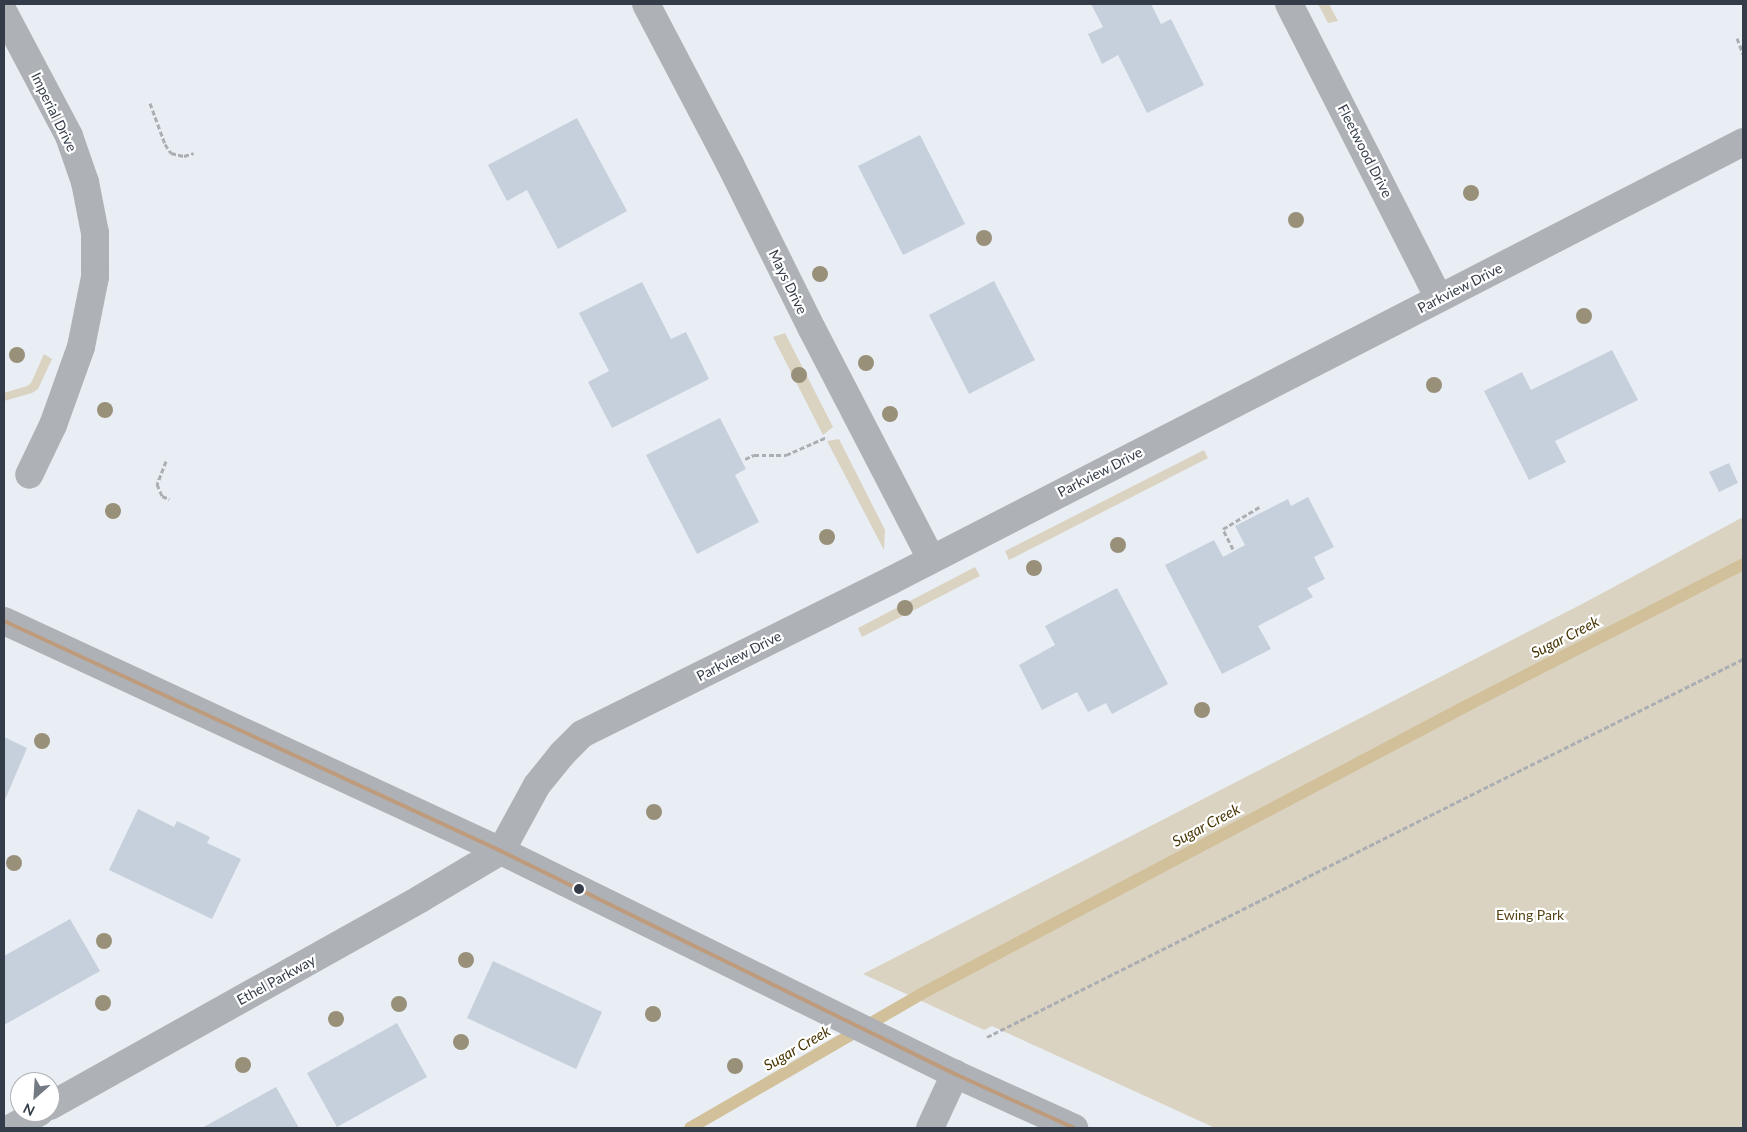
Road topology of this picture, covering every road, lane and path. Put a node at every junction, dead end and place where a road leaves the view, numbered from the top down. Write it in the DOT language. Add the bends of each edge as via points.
graph roads {
  1 [pos="646,4"];
  2 [pos="1289,4"];
  3 [pos="4,13"];
  4 [pos="1737,38"];
  5 [pos="1743,53"];
  6 [pos="150,103"];
  7 [pos="1743,142"];
  8 [pos="194,153"];
  9 [pos="1439,298"];
  10 [pos="858,420"];
  11 [pos="745,459"];
  12 [pos="166,461"];
  13 [pos="29,475"];
  14 [pos="169,500"];
  15 [pos="1261,506"];
  16 [pos="1233,549"];
  17 [pos="931,559"];
  18 [pos="4,621"];
  19 [pos="1743,659"];
  20 [pos="501,851"];
  21 [pos="988,1037"];
  22 [pos="954,1074"];
  23 [pos="60,1100"];
  24 [pos="930,1128"];
  25 [pos="1074,1128"];
  1 -- 10 [label="street, Mays Drive"];
  2 -- 9 [label="street, Fleetwood Drive"];
  3 -- 13 [label="street, Imperial Drive" via="69,136 85,182 95,233 95,276 81,347 53,425"];
  4 -- 5 [label="path"];
  6 -- 8 [label="path" via="165,144 172,153 184,156"];
  7 -- 9 [label="street, Parkview Drive"];
  9 -- 17 [label="street, Parkview Drive"];
  10 -- 11 [label="path" via="786,456 754,455"];
  10 -- 17 [label="street, Mays Drive"];
  12 -- 14 [label="path" via="156,484 162,496"];
  15 -- 16 [label="path" via="1224,529"];
  17 -- 20 [label="street, Parkview Drive" via="582,734 537,785"];
  18 -- 20 [label="street"];
  19 -- 21 [label="path"];
  20 -- 22 [label="street"];
  20 -- 23 [label="street, Ethel Parkway"];
  22 -- 24 [label="street"];
  22 -- 25 [label="street"];
}
